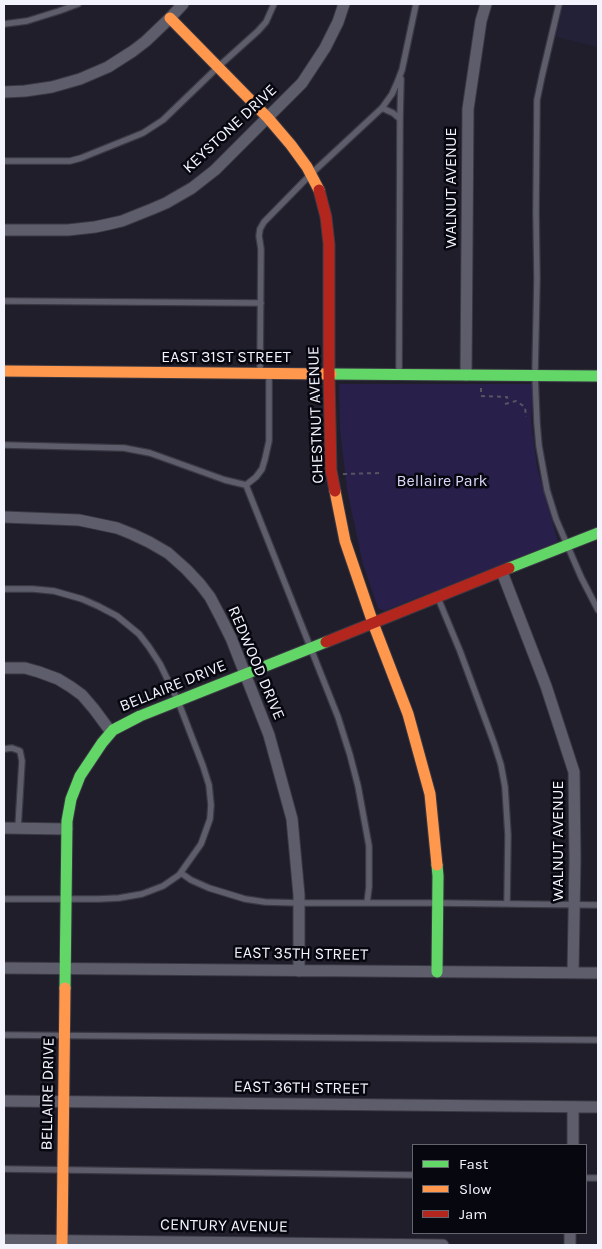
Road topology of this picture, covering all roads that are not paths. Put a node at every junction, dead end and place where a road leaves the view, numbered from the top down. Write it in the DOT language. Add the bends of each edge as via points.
graph roads {
  1 [pos="78,4"];
  2 [pos="183,4"];
  3 [pos="274,4"];
  4 [pos="344,4"];
  5 [pos="416,4"];
  6 [pos="486,4"];
  7 [pos="559,4"];
  8 [pos="170,18"];
  9 [pos="4,24"];
  10 [pos="218,67"];
  11 [pos="402,70"];
  12 [pos="4,92"];
  13 [pos="382,108"];
  14 [pos="268,118"];
  15 [pos="400,120"];
  16 [pos="4,161"];
  17 [pos="311,174"];
  18 [pos="4,230"];
  19 [pos="4,301"];
  20 [pos="261,303"];
  21 [pos="4,371"];
  22 [pos="264,373"];
  23 [pos="329,374"];
  24 [pos="399,374"];
  25 [pos="466,375"];
  26 [pos="536,375"];
  27 [pos="598,376"];
  28 [pos="4,445"];
  29 [pos="246,485"];
  30 [pos="4,517"];
  31 [pos="598,533"];
  32 [pos="567,546"];
  33 [pos="502,572"];
  34 [pos="4,589"];
  35 [pos="438,597"];
  36 [pos="598,610"];
  37 [pos="373,623"];
  38 [pos="310,648"];
  39 [pos="4,668"];
  40 [pos="245,674"];
  41 [pos="178,701"];
  42 [pos="111,732"];
  43 [pos="4,749"];
  44 [pos="4,828"];
  45 [pos="18,828"];
  46 [pos="67,829"];
  47 [pos="181,873"];
  48 [pos="4,899"];
  49 [pos="66,899"];
  50 [pos="299,903"];
  51 [pos="367,903"];
  52 [pos="438,903"];
  53 [pos="507,904"];
  54 [pos="574,905"];
  55 [pos="598,905"];
  56 [pos="4,968"];
  57 [pos="65,969"];
  58 [pos="299,971"];
  59 [pos="437,972"];
  60 [pos="573,973"];
  61 [pos="598,973"];
  62 [pos="4,1036"];
  63 [pos="64,1036"];
  64 [pos="598,1040"];
  65 [pos="4,1101"];
  66 [pos="64,1102"];
  67 [pos="573,1107"];
  68 [pos="598,1107"];
  69 [pos="573,1144"];
  70 [pos="4,1169"];
  71 [pos="63,1170"];
  72 [pos="412,1175"];
  73 [pos="4,1240"];
  74 [pos="62,1243"];
  75 [pos="297,1244"];
  76 [pos="443,1245"];
  1 -- 9 [label="lane"];
  2 -- 8 [label="street"];
  3 -- 10 [label="lane" via="266,22"];
  4 -- 14 [label="street, KEYSTONE DRIVE" via="332,34 309,73"];
  5 -- 11 [label="lane"];
  6 -- 25 [label="street, WALNUT AVENUE" via="468,108"];
  7 -- 26 [label="lane" via="537,100"];
  8 -- 10 [label="street, CHESTNUT AVENUE"];
  8 -- 12 [label="street" via="133,52 95,73 52,87"];
  10 -- 14 [label="street, CHESTNUT AVENUE"];
  10 -- 16 [label="lane" via="164,120 142,133 70,161"];
  11 -- 13 [label="lane" via="398,83"];
  11 -- 15 [label="lane"];
  13 -- 15 [label="lane"];
  13 -- 17 [label="lane"];
  14 -- 17 [label="street, CHESTNUT AVENUE"];
  14 -- 18 [label="street, KEYSTONE DRIVE" via="204,179 152,209 81,229"];
  15 -- 24 [label="lane"];
  17 -- 20 [label="lane" via="260,229"];
  17 -- 23 [label="street, CHESTNUT AVENUE" via="326,217 329,244"];
  19 -- 20 [label="lane"];
  20 -- 22 [label="lane"];
  21 -- 22 [label="street, EAST 31ST STREET"];
  22 -- 23 [label="street, EAST 31ST STREET"];
  22 -- 29 [label="lane" via="269,441 262,468"];
  23 -- 24 [label="street, EAST 31ST STREET"];
  23 -- 37 [label="street, CHESTNUT AVENUE" via="331,470 345,541"];
  24 -- 25 [label="street, EAST 31ST STREET"];
  25 -- 26 [label="street, EAST 31ST STREET"];
  26 -- 27 [label="street, EAST 31ST STREET"];
  26 -- 32 [label="lane" via="536,423 544,476"];
  28 -- 29 [label="lane" via="124,448 150,453"];
  29 -- 38 [label="lane"];
  30 -- 40 [label="street, REDWOOD DRIVE" via="98,523 132,534 168,554 186,569 210,598"];
  31 -- 32 [label="street, BELLAIRE DRIVE"];
  32 -- 33 [label="street, BELLAIRE DRIVE"];
  32 -- 36 [label="lane"];
  33 -- 35 [label="street, BELLAIRE DRIVE"];
  33 -- 54 [label="street, WALNUT AVENUE" via="546,686 574,772"];
  34 -- 41 [label="lane" via="54,591 82,599 117,616 149,646"];
  35 -- 37 [label="street, BELLAIRE DRIVE"];
  35 -- 53 [label="lane" via="501,765 508,835"];
  37 -- 38 [label="street, BELLAIRE DRIVE"];
  37 -- 52 [label="street, CHESTNUT AVENUE" via="408,714 430,794"];
  38 -- 40 [label="street, BELLAIRE DRIVE"];
  38 -- 51 [label="lane" via="338,717 358,786 369,846"];
  39 -- 42 [label="street" via="20,668 58,679 82,695"];
  40 -- 41 [label="street, BELLAIRE DRIVE"];
  40 -- 50 [label="street, REDWOOD DRIVE" via="269,735 292,820"];
  41 -- 42 [label="street, BELLAIRE DRIVE"];
  41 -- 47 [label="lane" via="203,766 211,805 204,838"];
  42 -- 46 [label="street, BELLAIRE DRIVE" via="80,776 71,799"];
  43 -- 45 [label="lane" via="20,751 22,761"];
  44 -- 45 [label="street"];
  45 -- 46 [label="street"];
  46 -- 49 [label="street, BELLAIRE DRIVE"];
  47 -- 49 [label="lane" via="163,886 142,894"];
  47 -- 50 [label="lane" via="209,888 245,899"];
  48 -- 49 [label="lane"];
  49 -- 57 [label="street, BELLAIRE DRIVE"];
  50 -- 51 [label="lane"];
  50 -- 58 [label="street, REDWOOD DRIVE"];
  51 -- 52 [label="lane"];
  52 -- 53 [label="lane"];
  52 -- 59 [label="street, CHESTNUT AVENUE"];
  53 -- 54 [label="lane"];
  54 -- 55 [label="lane"];
  54 -- 60 [label="street, WALNUT AVENUE"];
  56 -- 57 [label="street, EAST 35TH STREET"];
  57 -- 58 [label="street, EAST 35TH STREET"];
  57 -- 63 [label="street, BELLAIRE DRIVE"];
  58 -- 59 [label="street, EAST 35TH STREET"];
  59 -- 60 [label="street, EAST 35TH STREET"];
  60 -- 61 [label="street, EAST 35TH STREET"];
  62 -- 63 [label="lane"];
  63 -- 64 [label="lane"];
  63 -- 66 [label="street, BELLAIRE DRIVE"];
  65 -- 66 [label="street, EAST 36TH STREET"];
  66 -- 67 [label="street, EAST 36TH STREET"];
  66 -- 71 [label="street, BELLAIRE DRIVE"];
  67 -- 68 [label="street, EAST 36TH STREET"];
  67 -- 69 [label="street"];
  70 -- 71 [label="lane"];
  71 -- 72 [label="lane"];
  71 -- 74 [label="street, BELLAIRE DRIVE"];
  73 -- 74 [label="street, CENTURY AVENUE"];
  74 -- 75 [label="street, CENTURY AVENUE"];
  75 -- 76 [label="street, CENTURY AVENUE"];
}
